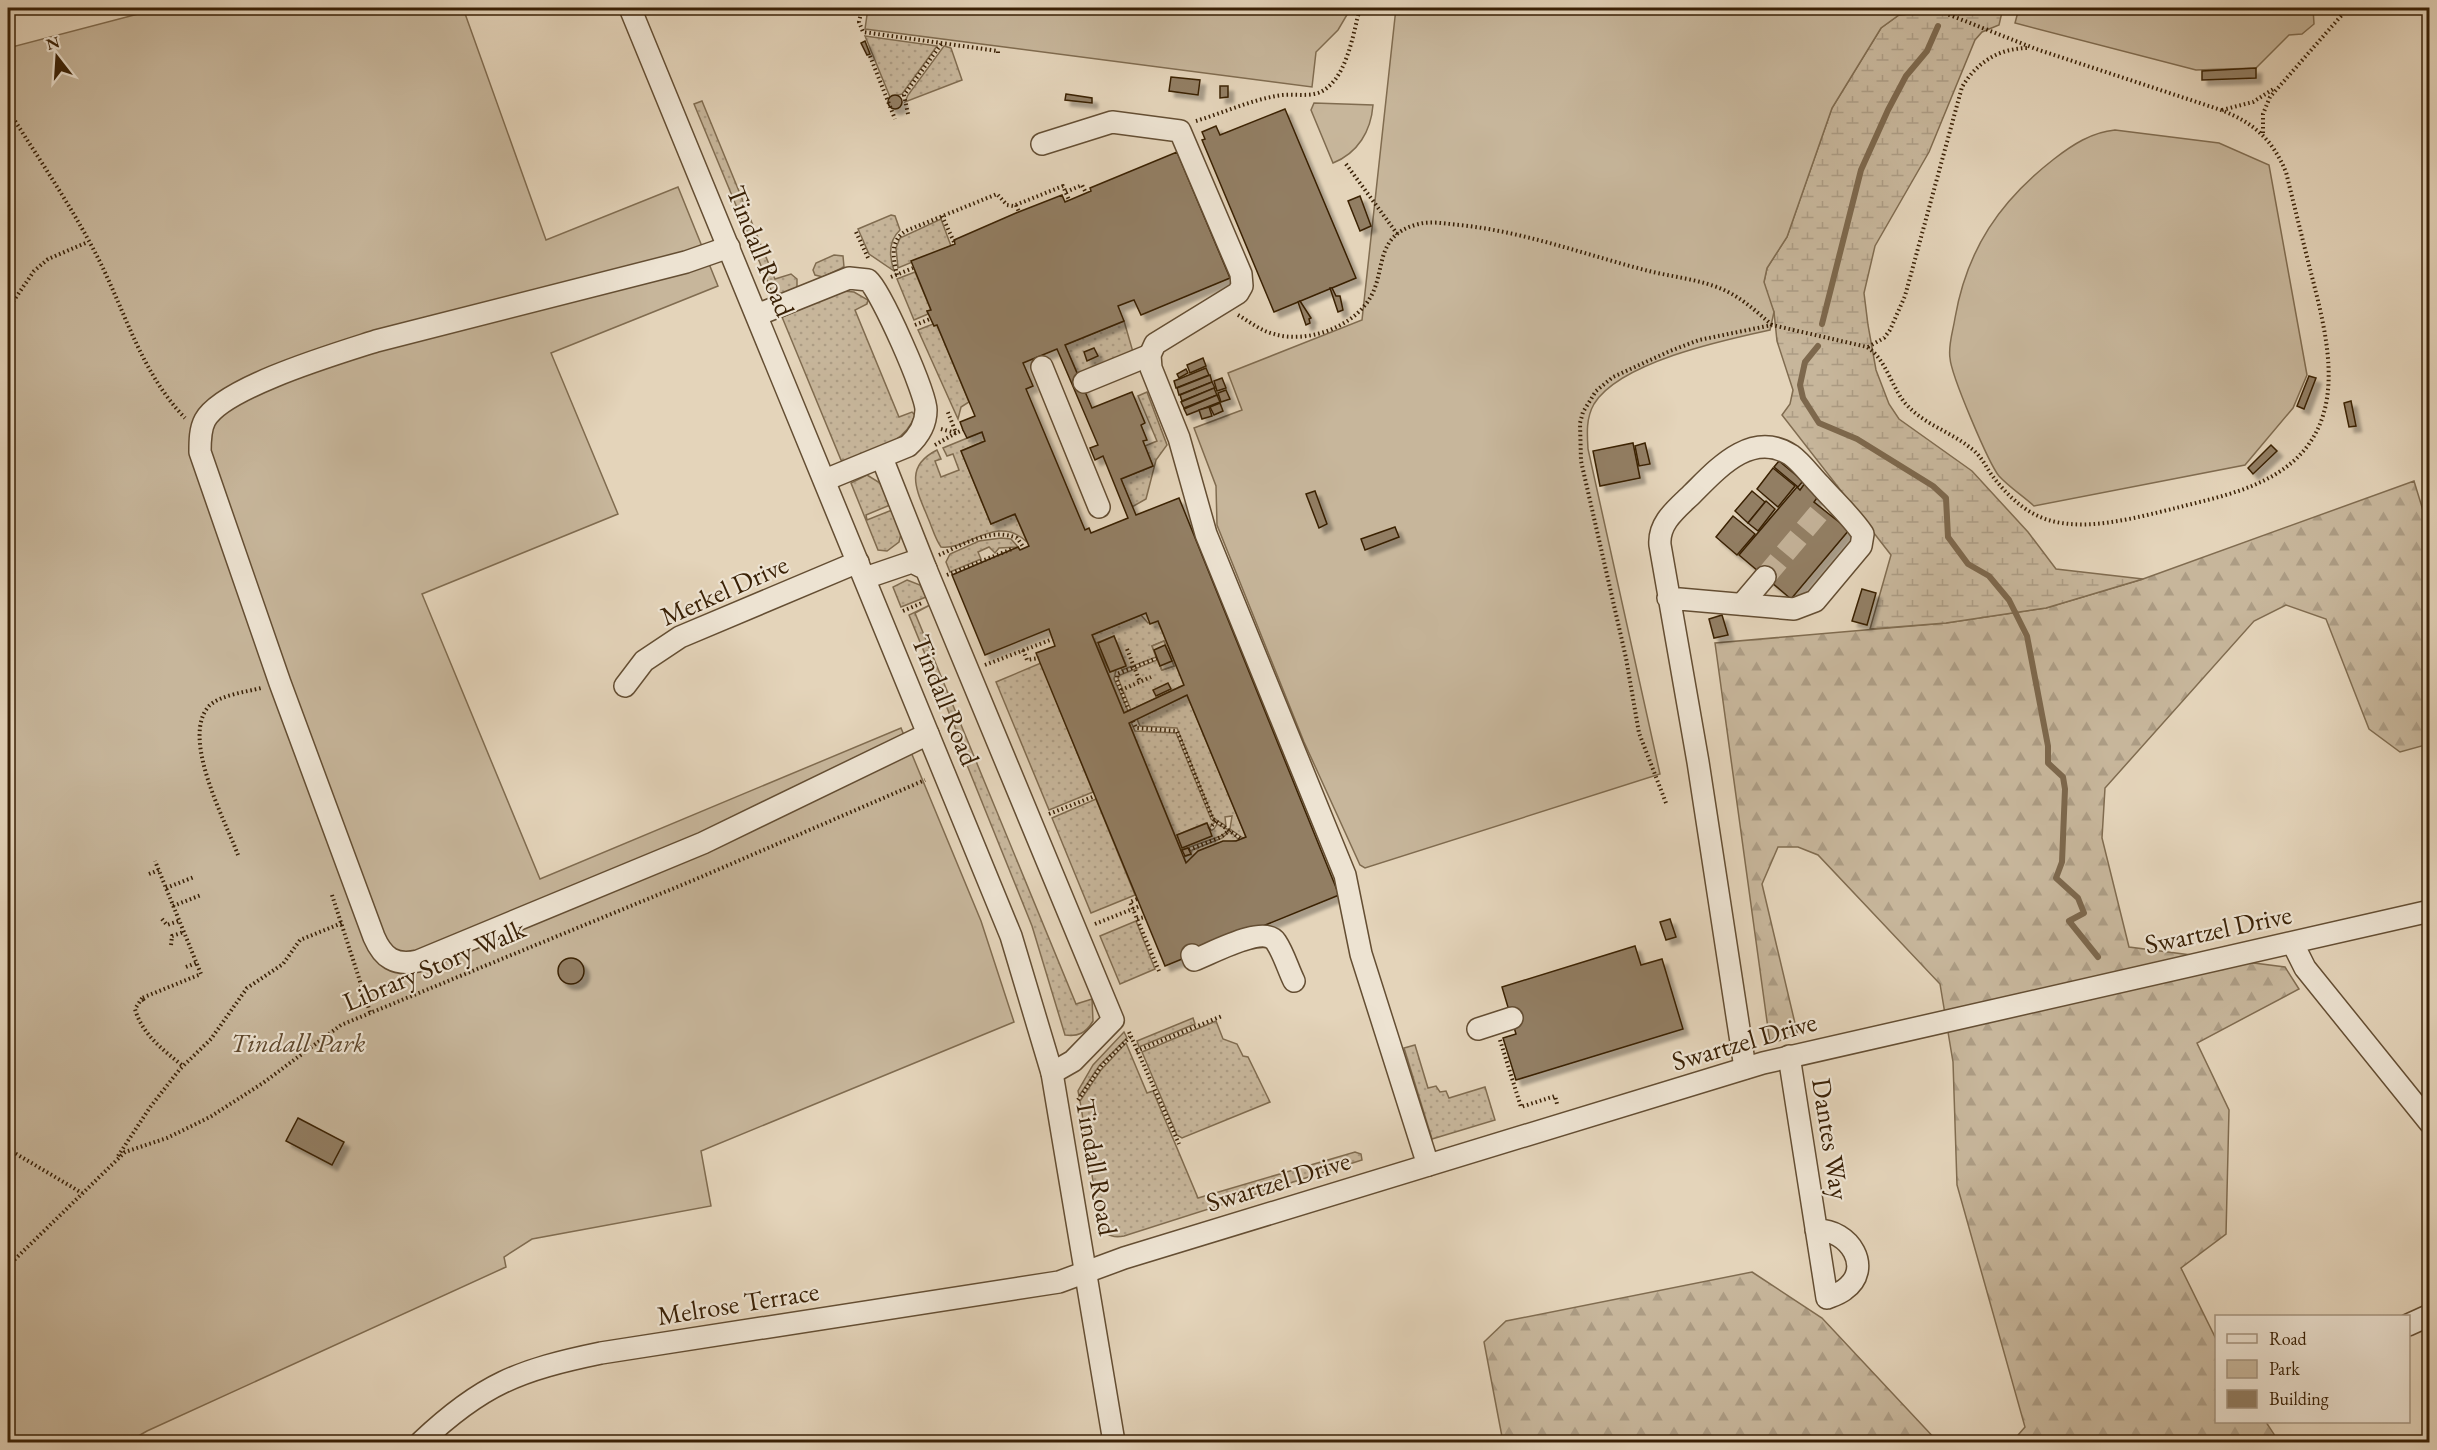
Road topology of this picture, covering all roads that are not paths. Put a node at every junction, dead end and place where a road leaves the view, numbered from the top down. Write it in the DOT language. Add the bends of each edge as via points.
graph roads {
  1 [pos="630,8"];
  2 [pos="1042,144"];
  3 [pos="729,248"];
  4 [pos="757,315"];
  5 [pos="1150,355"];
  6 [pos="1042,367"];
  7 [pos="1069,388"];
  8 [pos="882,458"];
  9 [pos="825,480"];
  10 [pos="1099,507"];
  11 [pos="937,567"];
  12 [pos="862,570"];
  13 [pos="1765,577"];
  14 [pos="1668,598"];
  15 [pos="1742,604"];
  16 [pos="626,686"];
  17 [pos="928,734"];
  18 [pos="2430,911"];
  19 [pos="2293,944"];
  20 [pos="1192,955"];
  21 [pos="1294,981"];
  22 [pos="1512,1018"];
  23 [pos="1478,1029"];
  24 [pos="1789,1056"];
  25 [pos="1745,1068"];
  26 [pos="1052,1073"];
  27 [pos="2430,1123"];
  28 [pos="1428,1165"];
  29 [pos="1816,1230"];
  30 [pos="1086,1272"];
  31 [pos="2430,1315"];
  32 [pos="2410,1325"];
  33 [pos="421,1443"];
  34 [pos="1114,1443"];
  1 -- 3 [label="street, Tindall Road"];
  2 -- 5 [label="street" via="1112,122 1180,131 1243,278 1242,286 1238,293 1159,340"];
  3 -- 4 [label="street, Tindall Road"];
  3 -- 17 [label="street" via="376,341 236,395 205,420 200,452 374,937 386,957 407,963 703,843"];
  4 -- 8 [label="street" via="849,278 863,278 873,285 926,410 924,424 913,442"];
  4 -- 9 [label="street, Tindall Road"];
  5 -- 7 [label="street"];
  5 -- 28 [label="street" via="1206,534 1346,875 1361,954"];
  6 -- 7 [label="street"];
  7 -- 10 [label="street"];
  8 -- 9 [label="street"];
  8 -- 11 [label="street"];
  9 -- 12 [label="street, Tindall Road"];
  11 -- 12 [label="street, Merkel Drive" via="912,562"];
  11 -- 26 [label="street" via="1120,1024"];
  12 -- 16 [label="street, Merkel Drive" via="680,637 644,661"];
  12 -- 17 [label="street, Tindall Road"];
  13 -- 15 [label="street"];
  14 -- 15 [label="street"];
  14 -- 15 [label="street" via="1659,538 1662,526 1723,462 1754,449 1781,450 1797,460 1827,503 1861,531 1862,546 1811,604 1794,609"];
  14 -- 25 [label="street" via="1698,762"];
  17 -- 26 [label="street, Tindall Road" via="1011,936"];
  18 -- 19 [label="street, Swartzel Drive"];
  19 -- 24 [label="street, Swartzel Drive"];
  19 -- 27 [label="street" via="2305,969"];
  20 -- 21 [label="street" via="1194,960 1257,935 1268,936 1276,942"];
  22 -- 23 [label="street"];
  24 -- 25 [label="street, Swartzel Drive"];
  24 -- 29 [label="street, Dantes Way"];
  25 -- 28 [label="street, Swartzel Drive"];
  26 -- 30 [label="street, Tindall Road"];
  28 -- 30 [label="street, Swartzel Drive"];
  30 -- 33 [label="street, Melrose Terrace" via="1059,1282 550,1363 473,1397"];
  30 -- 34 [label="street, Tindall Road"];
  31 -- 32 [label="street"];
}
